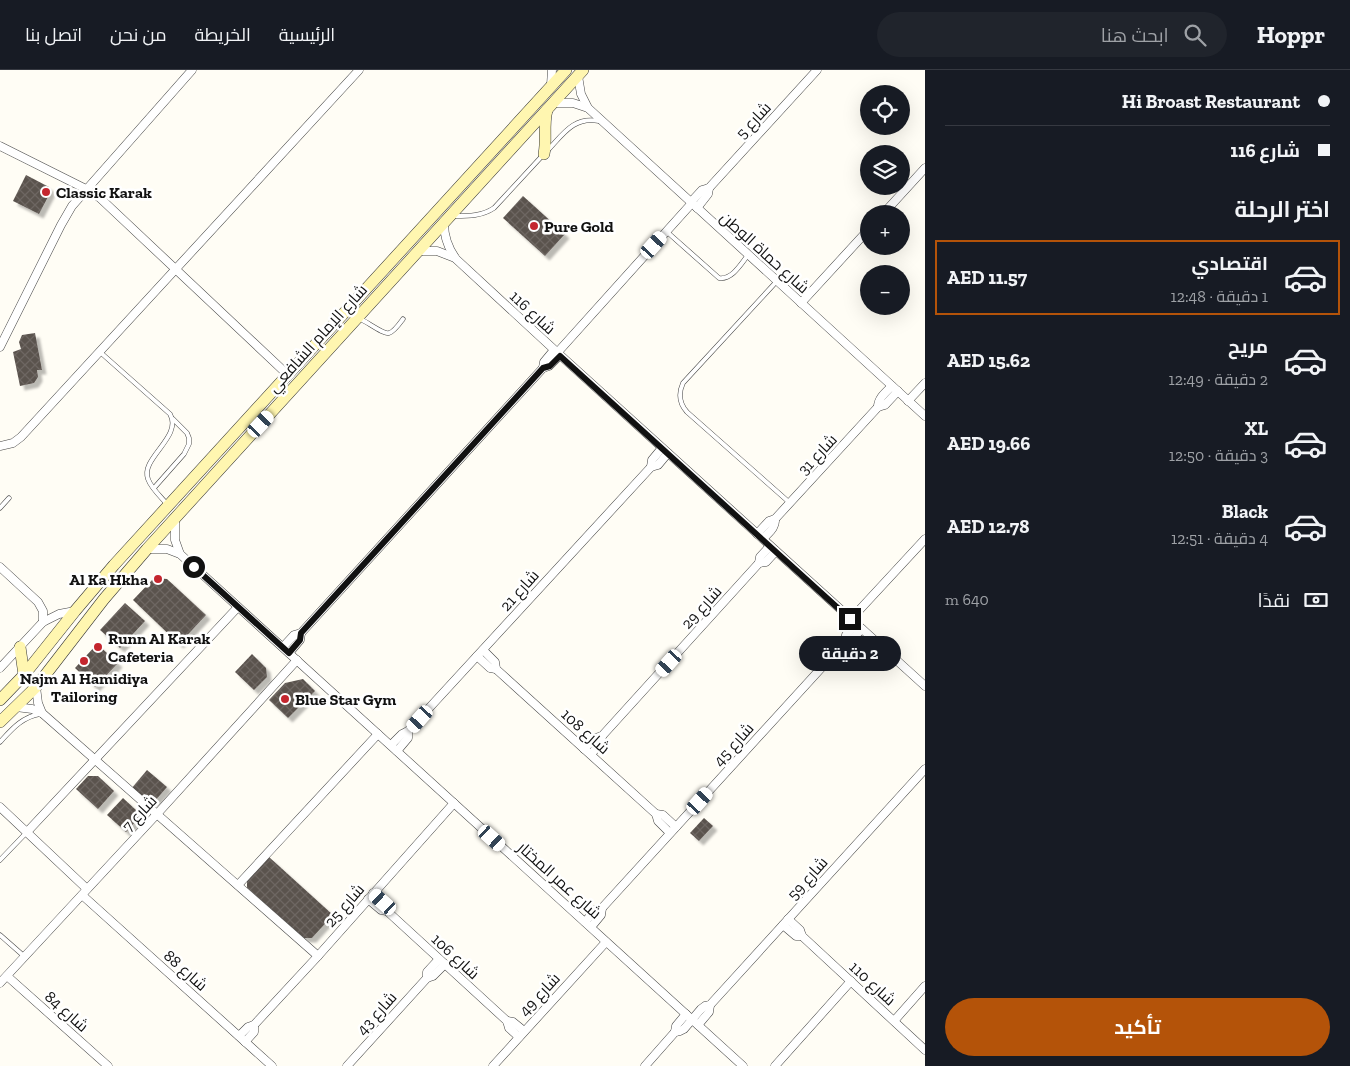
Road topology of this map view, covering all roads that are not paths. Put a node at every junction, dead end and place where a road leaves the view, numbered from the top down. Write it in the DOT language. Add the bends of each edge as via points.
graph roads {
  1 [pos="192,70"];
  2 [pos="359,70"];
  3 [pos="552,70"];
  4 [pos="566,70"];
  5 [pos="817,70"];
  6 [pos="580,73"];
  7 [pos="550,88"];
  8 [pos="550,106"];
  9 [pos="588,108"];
  10 [pos="602,122"];
  11 [pos="0,146"];
  12 [pos="544,154"];
  13 [pos="925,168"];
  14 [pos="86,189"];
  15 [pos="693,205"];
  16 [pos="891,205"];
  17 [pos="447,220"];
  18 [pos="666,232"];
  19 [pos="860,239"];
  20 [pos="418,251"];
  21 [pos="748,255"];
  22 [pos="456,259"];
  23 [pos="176,269"];
  24 [pos="777,282"];
  25 [pos="801,303"];
  26 [pos="358,318"];
  27 [pos="404,319"];
  28 [pos="0,347"];
  29 [pos="100,352"];
  30 [pos="557,353"];
  31 [pos="288,374"];
  32 [pos="925,382"];
  33 [pos="894,389"];
  34 [pos="908,401"];
  35 [pos="925,416"];
  36 [pos="173,419"];
  37 [pos="0,446"];
  38 [pos="665,451"];
  39 [pos="154,488"];
  40 [pos="9,498"];
  41 [pos="790,502"];
  42 [pos="169,506"];
  43 [pos="0,508"];
  44 [pos="175,518"];
  45 [pos="760,537"];
  46 [pos="925,540"];
  47 [pos="773,548"];
  48 [pos="147,549"];
  49 [pos="180,554"];
  50 [pos="0,567"];
  51 [pos="238,607"];
  52 [pos="75,611"];
  53 [pos="43,622"];
  54 [pos="856,624"];
  55 [pos="20,647"];
  56 [pos="286,650"];
  57 [pos="480,653"];
  58 [pos="297,660"];
  59 [pos="0,668"];
  60 [pos="24,675"];
  61 [pos="925,686"];
  62 [pos="36,687"];
  63 [pos="0,700"];
  64 [pos="16,707"];
  65 [pos="42,713"];
  66 [pos="0,722"];
  67 [pos="378,734"];
  68 [pos="0,742"];
  69 [pos="394,748"];
  70 [pos="588,752"];
  71 [pos="95,760"];
  72 [pos="925,770"];
  73 [pos="454,803"];
  74 [pos="0,807"];
  75 [pos="157,814"];
  76 [pos="673,830"];
  77 [pos="27,832"];
  78 [pos="0,860"];
  79 [pos="238,885"];
  80 [pos="84,892"];
  81 [pos="370,896"];
  82 [pos="786,922"];
  83 [pos="588,925"];
  84 [pos="0,935"];
  85 [pos="606,942"];
  86 [pos="318,956"];
  87 [pos="24,957"];
  88 [pos="442,961"];
  89 [pos="7,976"];
  90 [pos="851,981"];
  91 [pos="0,983"];
  92 [pos="925,986"];
  93 [pos="692,1020"];
  94 [pos="894,1021"];
  95 [pos="521,1034"];
  96 [pos="242,1039"];
  97 [pos="925,1050"];
  98 [pos="108,1066"];
  99 [pos="270,1066"];
  100 [pos="348,1066"];
  101 [pos="492,1066"];
  102 [pos="645,1066"];
  103 [pos="743,1066"];
  104 [pos="775,1066"];
  1 -- 14 [label="street"];
  2 -- 23 [label="street"];
  3 -- 7 [label="street"];
  4 -- 7 [label="street, شارع الإمام الشافعي"];
  5 -- 15 [label="street, شارع 5" via="709,188 708,194"];
  6 -- 8 [label="street, شارع الإمام الشافعي"];
  6 -- 9 [label="street, شارع حماة الوطن" via="581,94"];
  7 -- 31 [label="street, شارع الإمام الشافعي"];
  8 -- 9 [label="street" via="573,103"];
  8 -- 12 [label="street" via="545,122"];
  8 -- 17 [label="street, شارع الإمام الشافعي"];
  9 -- 10 [label="street, شارع حماة الوطن"];
  10 -- 12 [label="lane" via="588,120 574,124"];
  10 -- 15 [label="street, شارع حماة الوطن"];
  11 -- 14 [label="street"];
  12 -- 17 [label="lane" via="489,212"];
  13 -- 16 [label="street"];
  14 -- 23 [label="street"];
  14 -- 28 [label="street" via="66,216"];
  15 -- 18 [label="street, شارع 5"];
  15 -- 21 [label="street, شارع حماة الوطن"];
  17 -- 20 [label="street, شارع الإمام الشافعي"];
  17 -- 22 [label="street, شارع 116" via="446,240"];
  18 -- 21 [label="lane" via="719,278 730,276"];
  18 -- 30 [label="street, شارع 5"];
  19 -- 25 [label="street"];
  20 -- 22 [label="street, شارع 116" via="437,251"];
  20 -- 26 [label="street, شارع الإمام الشافعي"];
  21 -- 24 [label="street, شارع حماة الوطن"];
  22 -- 30 [label="street, شارع 116"];
  23 -- 29 [label="street"];
  23 -- 31 [label="street"];
  24 -- 25 [label="street, شارع حماة الوطن"];
  24 -- 41 [label="lane" via="683,383 680,398 687,412"];
  25 -- 33 [label="street, شارع حماة الوطن"];
  26 -- 27 [label="lane" via="387,334"];
  26 -- 44 [label="street, شارع الإمام الشافعي"];
  29 -- 36 [label="lane"];
  29 -- 37 [label="street" via="22,437"];
  30 -- 38 [label="street, شارع 116"];
  30 -- 56 [label="street, شارع 5" via="544,362 543,368 301,633 300,640"];
  31 -- 42 [label="street, شارع الإمام الشافعي"];
  32 -- 34 [label="street"];
  33 -- 34 [label="street, شارع حماة الوطن"];
  33 -- 41 [label="street, شارع 31" via="886,404 878,407"];
  34 -- 35 [label="street, شارع حماة الوطن"];
  36 -- 39 [label="lane" via="171,432 149,465 147,477"];
  36 -- 39 [label="lane" via="187,433 190,444"];
  38 -- 45 [label="street, شارع 116"];
  38 -- 57 [label="street, شارع 21" via="652,460 651,467"];
  39 -- 42 [label="lane"];
  40 -- 43 [label="lane"];
  41 -- 45 [label="street, شارع 31" via="775,519 769,521"];
  42 -- 52 [label="street, شارع الإمام الشافعي"];
  44 -- 48 [label="street, شارع الإمام الشافعي"];
  44 -- 49 [label="street" via="175,540"];
  45 -- 47 [label="street, شارع 116"];
  46 -- 54 [label="street, شارع 45"];
  47 -- 54 [label="street, شارع 116"];
  47 -- 70 [label="street, شارع 29" via="760,557 759,563 602,736 595,738"];
  48 -- 49 [label="street" via="167,549"];
  48 -- 62 [label="street, شارع الإمام الشافعي" via="104,598"];
  49 -- 51 [label="street, شارع عمر المختار"];
  50 -- 53 [label="street" via="38,602 43,611"];
  51 -- 56 [label="street, شارع عمر المختار"];
  51 -- 71 [label="street"];
  52 -- 53 [label="street"];
  52 -- 60 [label="street, شارع الإمام الشافعي"];
  53 -- 55 [label="street"];
  54 -- 61 [label="street, شارع 116"];
  54 -- 76 [label="street, شارع 45" via="845,642"];
  55 -- 59 [label="street"];
  55 -- 60 [label="street"];
  56 -- 58 [label="street, شارع عمر المختار"];
  57 -- 69 [label="street, شارع 21" via="408,731 408,738"];
  57 -- 70 [label="street, شارع 108" via="495,662 496,669"];
  58 -- 67 [label="street, شارع عمر المختار"];
  58 -- 75 [label="street, شارع 7"];
  60 -- 63 [label="street, شارع الإمام الشافعي"];
  62 -- 64 [label="street, شارع الإمام الشافعي"];
  62 -- 65 [label="street"];
  64 -- 65 [label="street" via="32,708"];
  64 -- 66 [label="street, شارع الإمام الشافعي"];
  65 -- 68 [label="lane" via="15,725"];
  65 -- 71 [label="street"];
  67 -- 69 [label="street, شارع عمر المختار"];
  67 -- 79 [label="street"];
  69 -- 73 [label="street, شارع عمر المختار"];
  70 -- 76 [label="street, شارع 108" via="656,814 663,815"];
  71 -- 75 [label="street"];
  71 -- 77 [label="street"];
  72 -- 82 [label="street, شارع 59"];
  73 -- 81 [label="street, شارع 25"];
  73 -- 83 [label="street, شارع عمر المختار"];
  74 -- 77 [label="street, شارع 88"];
  75 -- 79 [label="street"];
  75 -- 80 [label="street, شارع 7"];
  76 -- 83 [label="street, شارع 45" via="602,908 601,915"];
  77 -- 78 [label="lane"];
  77 -- 80 [label="street, شارع 88"];
  79 -- 86 [label="street"];
  80 -- 87 [label="street, شارع 7"];
  80 -- 96 [label="street, شارع 88"];
  81 -- 86 [label="street, شارع 25"];
  81 -- 88 [label="street, شارع 106" via="381,910 387,911"];
  82 -- 90 [label="street, شارع 110" via="800,930 802,936"];
  82 -- 93 [label="street, شارع 59" via="710,1005 709,1012"];
  83 -- 85 [label="street, شارع عمر المختار"];
  84 -- 87 [label="lane"];
  85 -- 93 [label="street, شارع عمر المختار"];
  85 -- 95 [label="street, شارع 49"];
  86 -- 96 [label="street, شارع 25" via="254,1025 248,1027"];
  87 -- 89 [label="street, شارع 7"];
  88 -- 95 [label="street, شارع 106" via="507,1021 513,1022"];
  88 -- 100 [label="street, شارع 43" via="433,976 427,978"];
  89 -- 91 [label="street, شارع 7"];
  89 -- 98 [label="street, شارع 84"];
  90 -- 94 [label="street, شارع 110"];
  90 -- 104 [label="street"];
  92 -- 94 [label="street"];
  93 -- 102 [label="street" via="676,1032"];
  93 -- 103 [label="street, شارع عمر المختار"];
  94 -- 97 [label="street, شارع 110"];
  95 -- 101 [label="street, شارع 49"];
  96 -- 99 [label="street, شارع 88"];
}
